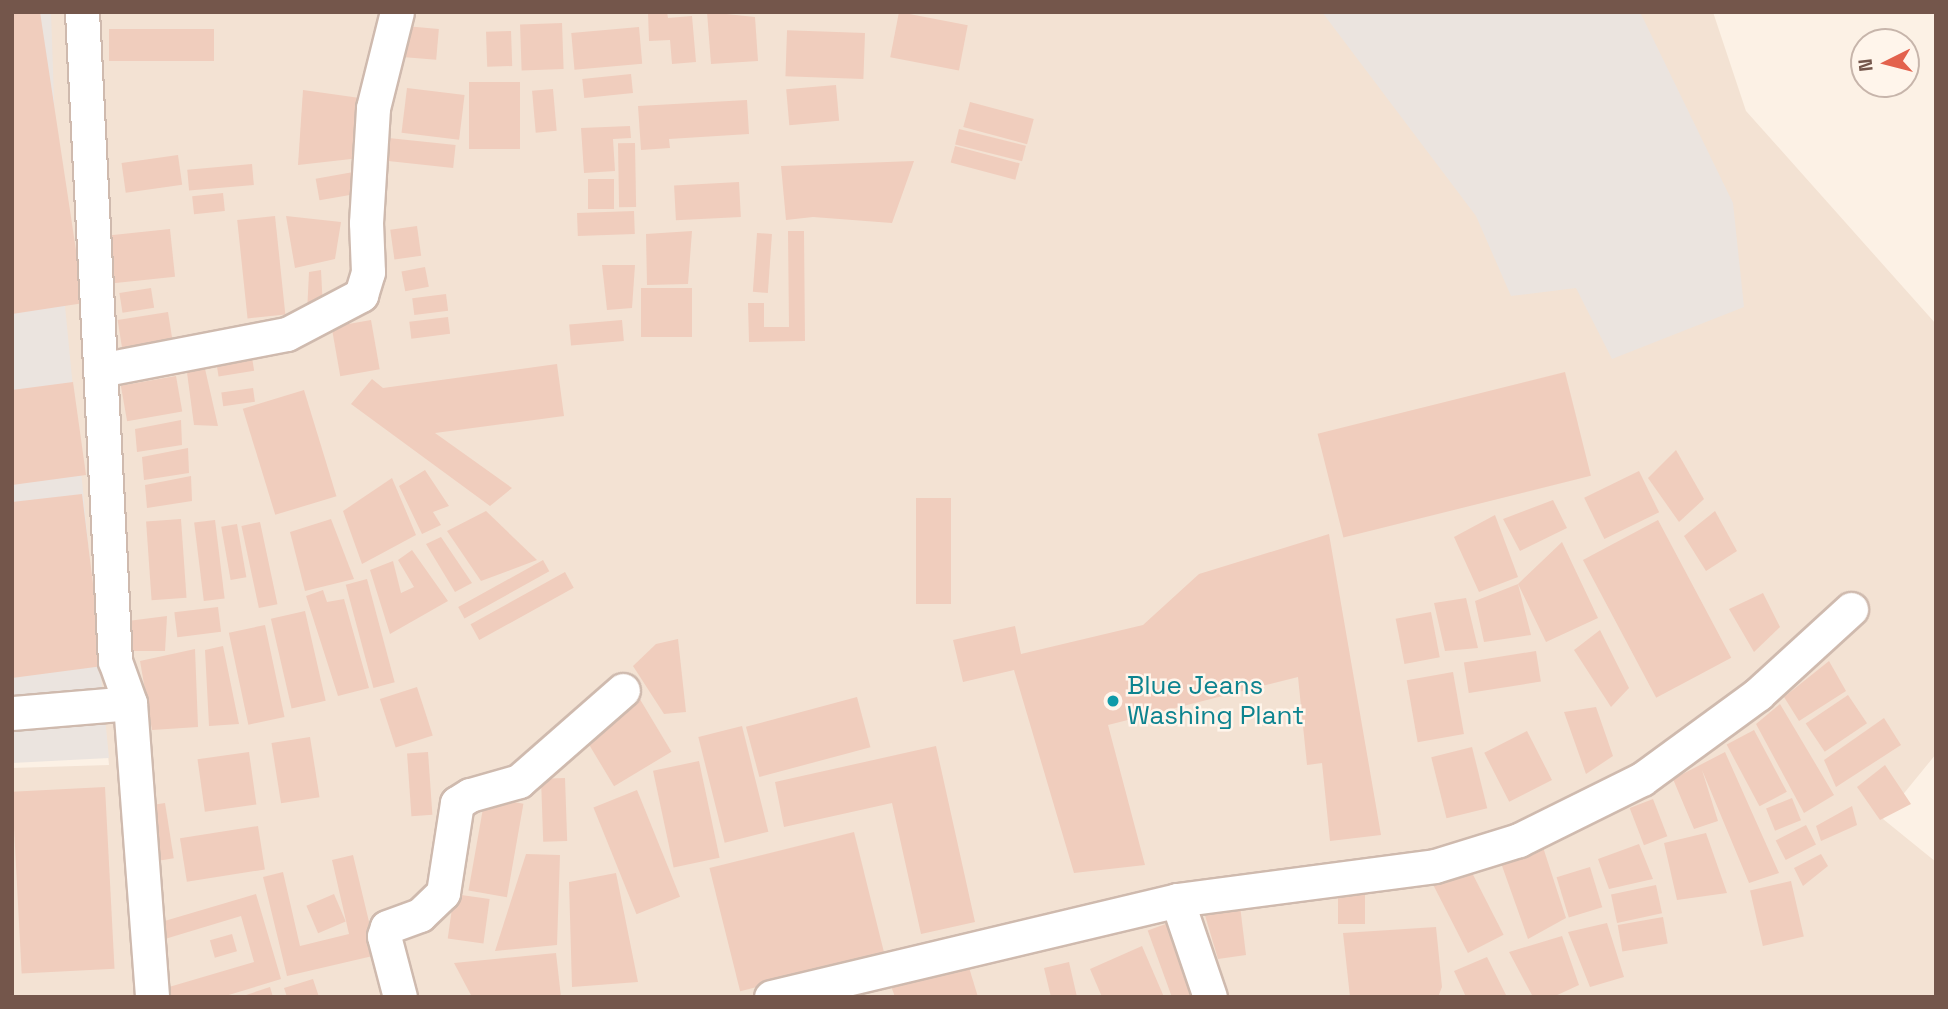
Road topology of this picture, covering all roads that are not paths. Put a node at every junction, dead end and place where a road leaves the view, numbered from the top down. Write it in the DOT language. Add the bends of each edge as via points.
graph roads {
  1 [pos="82,12"];
  2 [pos="397,12"];
  3 [pos="100,370"];
  4 [pos="1851,609"];
  5 [pos="622,690"];
  6 [pos="130,703"];
  7 [pos="12,713"];
  8 [pos="1177,900"];
  9 [pos="152,997"];
  10 [pos="400,997"];
  11 [pos="771,997"];
  12 [pos="1210,997"];
  1 -- 3 [label="street"];
  2 -- 3 [label="street" via="373,108 368,272 361,295 287,334"];
  3 -- 6 [label="street" via="115,661"];
  4 -- 8 [label="street" via="1758,694 1642,779 1519,840 1435,866"];
  5 -- 10 [label="street" via="519,781 457,803 443,893 433,907 393,923 384,936"];
  6 -- 7 [label="street"];
  6 -- 9 [label="street"];
  8 -- 11 [label="street"];
  8 -- 12 [label="street"];
}
